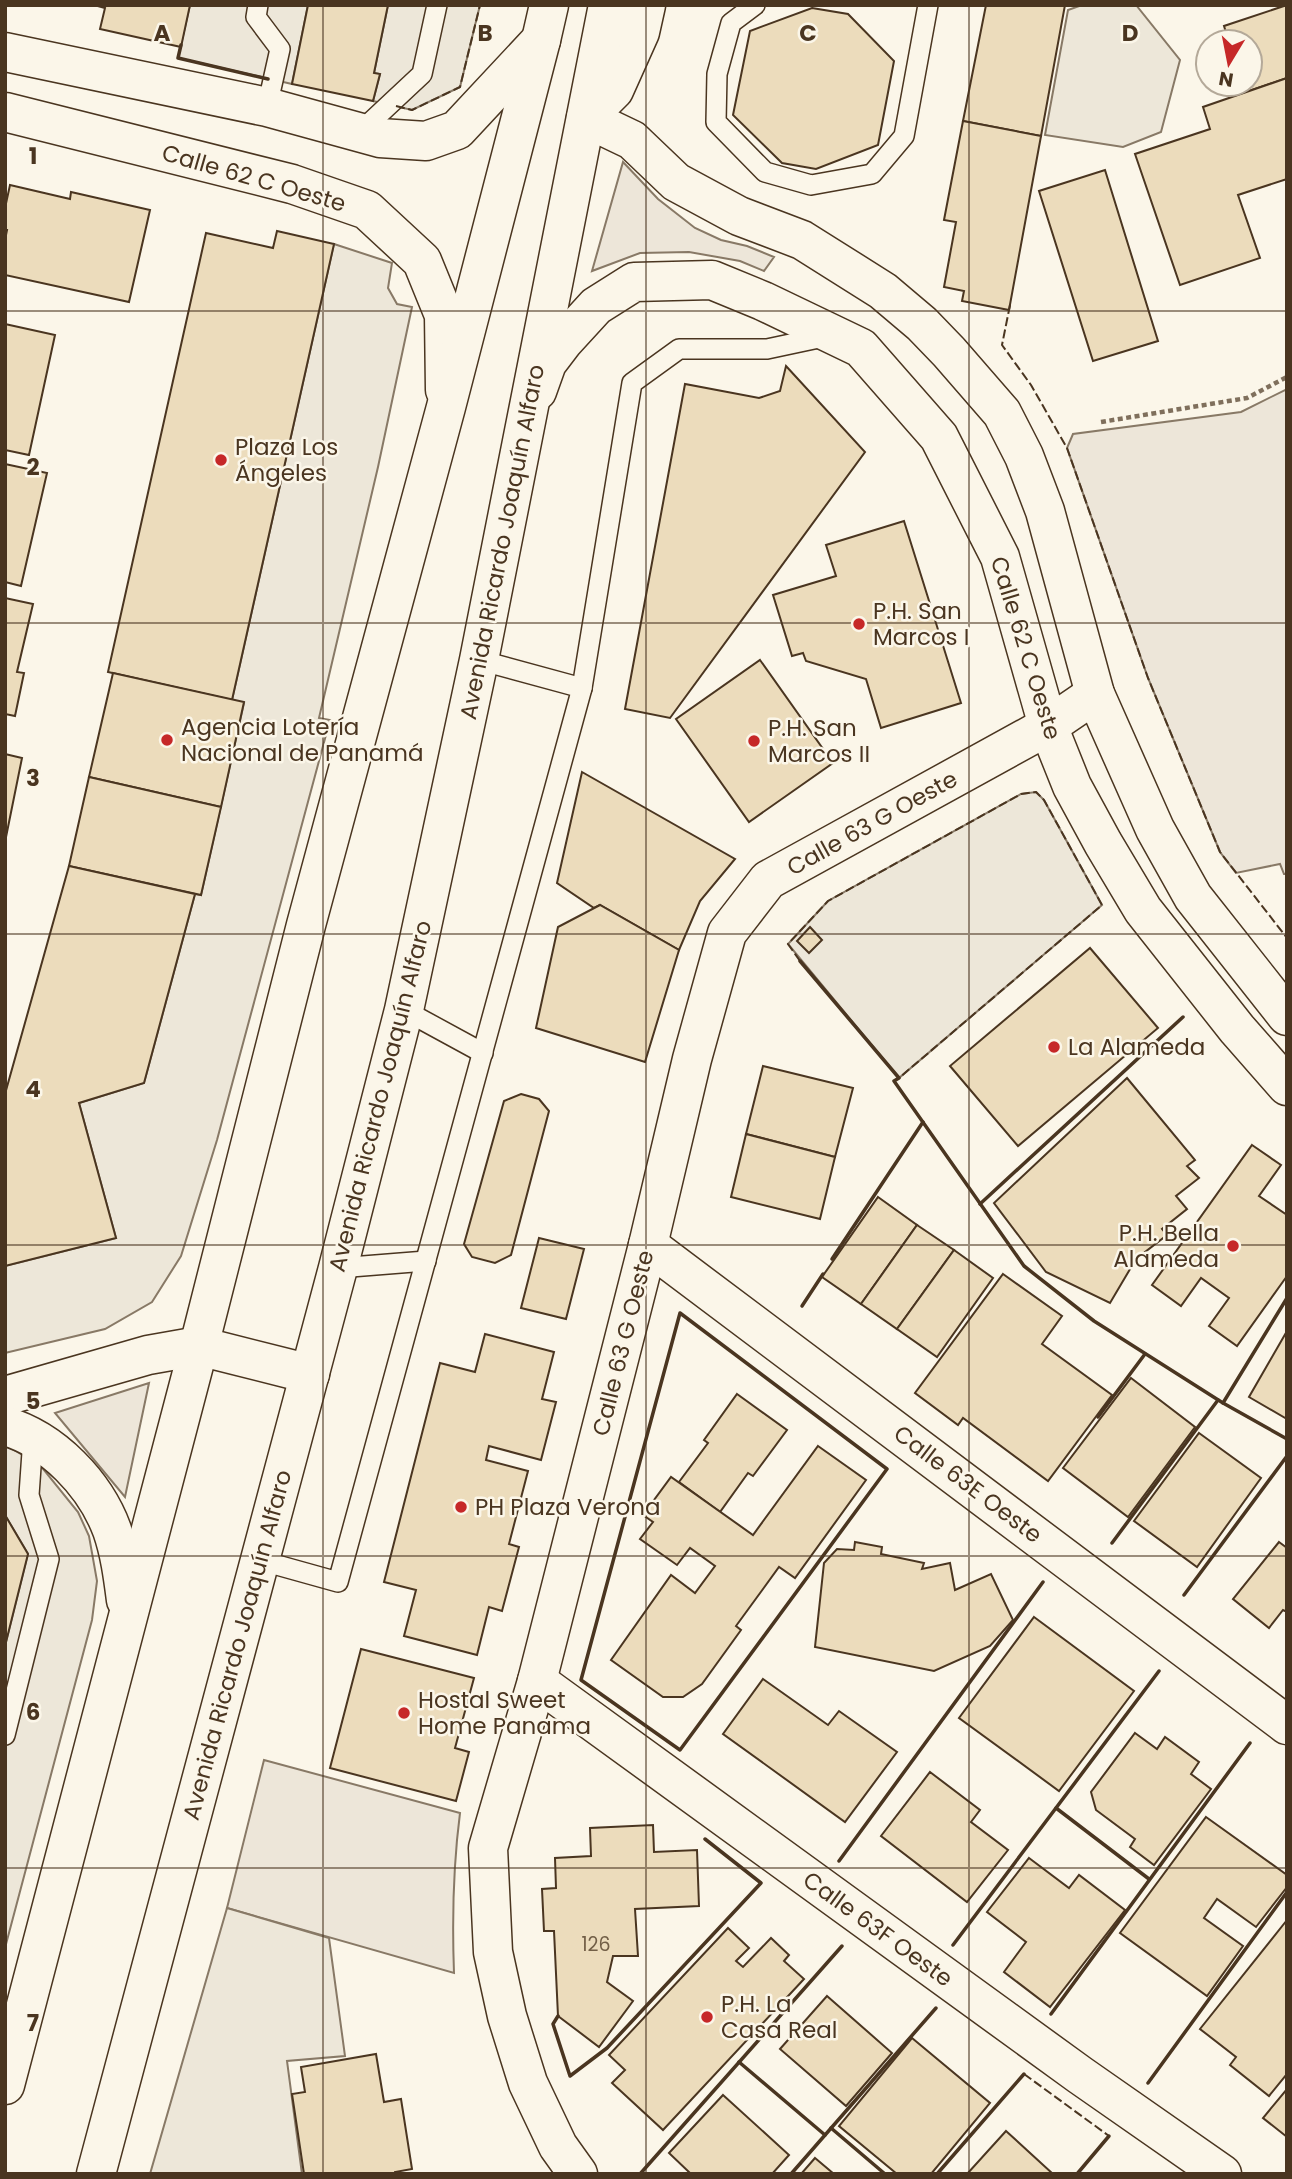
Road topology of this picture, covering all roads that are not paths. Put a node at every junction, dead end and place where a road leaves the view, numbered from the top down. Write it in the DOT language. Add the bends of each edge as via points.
graph roads {
  1 [pos="258,5"];
  2 [pos="437,5"];
  3 [pos="608,5"];
  4 [pos="646,5"];
  5 [pos="755,5"];
  6 [pos="928,5"];
  7 [pos="540,17"];
  8 [pos="5,52"];
  9 [pos="267,107"];
  10 [pos="5,113"];
  11 [pos="586,118"];
  12 [pos="360,132"];
  13 [pos="834,335"];
  14 [pos="446,407"];
  15 [pos="526,418"];
  16 [pos="480,660"];
  17 [pos="582,688"];
  18 [pos="1095,694"];
  19 [pos="1048,726"];
  20 [pos="404,1010"];
  21 [pos="1287,1016"];
  22 [pos="482,1053"];
  23 [pos="1287,1086"];
  24 [pos="648,1245"];
  25 [pos="426,1261"];
  26 [pos="338,1268"];
  27 [pos="199,1346"];
  28 [pos="310,1374"];
  29 [pos="5,1396"];
  30 [pos="19,1432"];
  31 [pos="259,1560"];
  32 [pos="128,1617"];
  33 [pos="537,1681"];
  34 [pos="1287,1724"];
  35 [pos="5,1735"];
  36 [pos="11,2039"];
  37 [pos="5,2085"];
  38 [pos="96,2174"];
  39 [pos="578,2174"];
  40 [pos="1222,2174"];
  1 -- 9 [label="lane" via="256,17 280,49"];
  2 -- 12 [label="lane" via="422,74"];
  3 -- 11 [label="street, Avenida Ricardo Joaquín Alfaro"];
  4 -- 11 [label="street" via="640,32 614,90"];
  5 -- 6 [label="lane" via="731,23 717,74 716,122 765,172 811,185 872,174 904,136"];
  7 -- 12 [label="street" via="457,130 426,141"];
  7 -- 14 [label="street"];
  8 -- 9 [label="street"];
  9 -- 12 [label="street"];
  10 -- 14 [label="street, Calle 62 C Oeste" via="292,184 367,211 422,261 444,315"];
  11 -- 15 [label="street, Avenida Ricardo Joaquín Alfaro"];
  11 -- 18 [label="street" via="632,140 676,182 739,216 802,240 883,291 949,352 1002,413 1024,456 1045,511"];
  13 -- 15 [label="street, Calle 62 C Oeste" via="712,280 634,282 596,306 563,342 547,363"];
  13 -- 17 [label="lane" via="767,349 679,349 632,383"];
  13 -- 19 [label="street, Calle 62 C Oeste" via="861,348 939,438 1000,557"];
  14 -- 27 [label="street" via="306,925"];
  15 -- 16 [label="street, Avenida Ricardo Joaquín Alfaro"];
  16 -- 17 [label="lane"];
  16 -- 20 [label="street, Avenida Ricardo Joaquín Alfaro"];
  17 -- 22 [label="lane"];
  18 -- 19 [label="street, Calle 63 G Oeste"];
  18 -- 21 [label="street" via="1156,830 1192,897"];
  19 -- 23 [label="street, Calle 62 C Oeste" via="1072,786 1143,910"];
  19 -- 24 [label="street, Calle 63 G Oeste" via="768,880 727,933"];
  20 -- 22 [label="lane"];
  20 -- 26 [label="street, Avenida Ricardo Joaquín Alfaro"];
  22 -- 25 [label="lane"];
  24 -- 33 [label="street, Calle 63 G Oeste"];
  24 -- 34 [label="street, Calle 63E Oeste"];
  25 -- 26 [label="lane"];
  25 -- 31 [label="lane" via="338,1582"];
  26 -- 28 [label="street, Avenida Ricardo Joaquín Alfaro"];
  27 -- 28 [label="street"];
  27 -- 29 [label="street" via="148,1355"];
  27 -- 32 [label="street"];
  28 -- 31 [label="street, Avenida Ricardo Joaquín Alfaro"];
  30 -- 32 [label="street" via="73,1469 100,1505 119,1554"];
  30 -- 35 [label="lane" via="29,1495 49,1559"];
  31 -- 38 [label="street, Avenida Ricardo Joaquín Alfaro"];
  32 -- 36 [label="street"];
  33 -- 39 [label="street, Calle 63 G Oeste" via="488,1848 493,1952 528,2083 558,2146"];
  33 -- 40 [label="street, Calle 63F Oeste"];
  36 -- 37 [label="street"];
}
